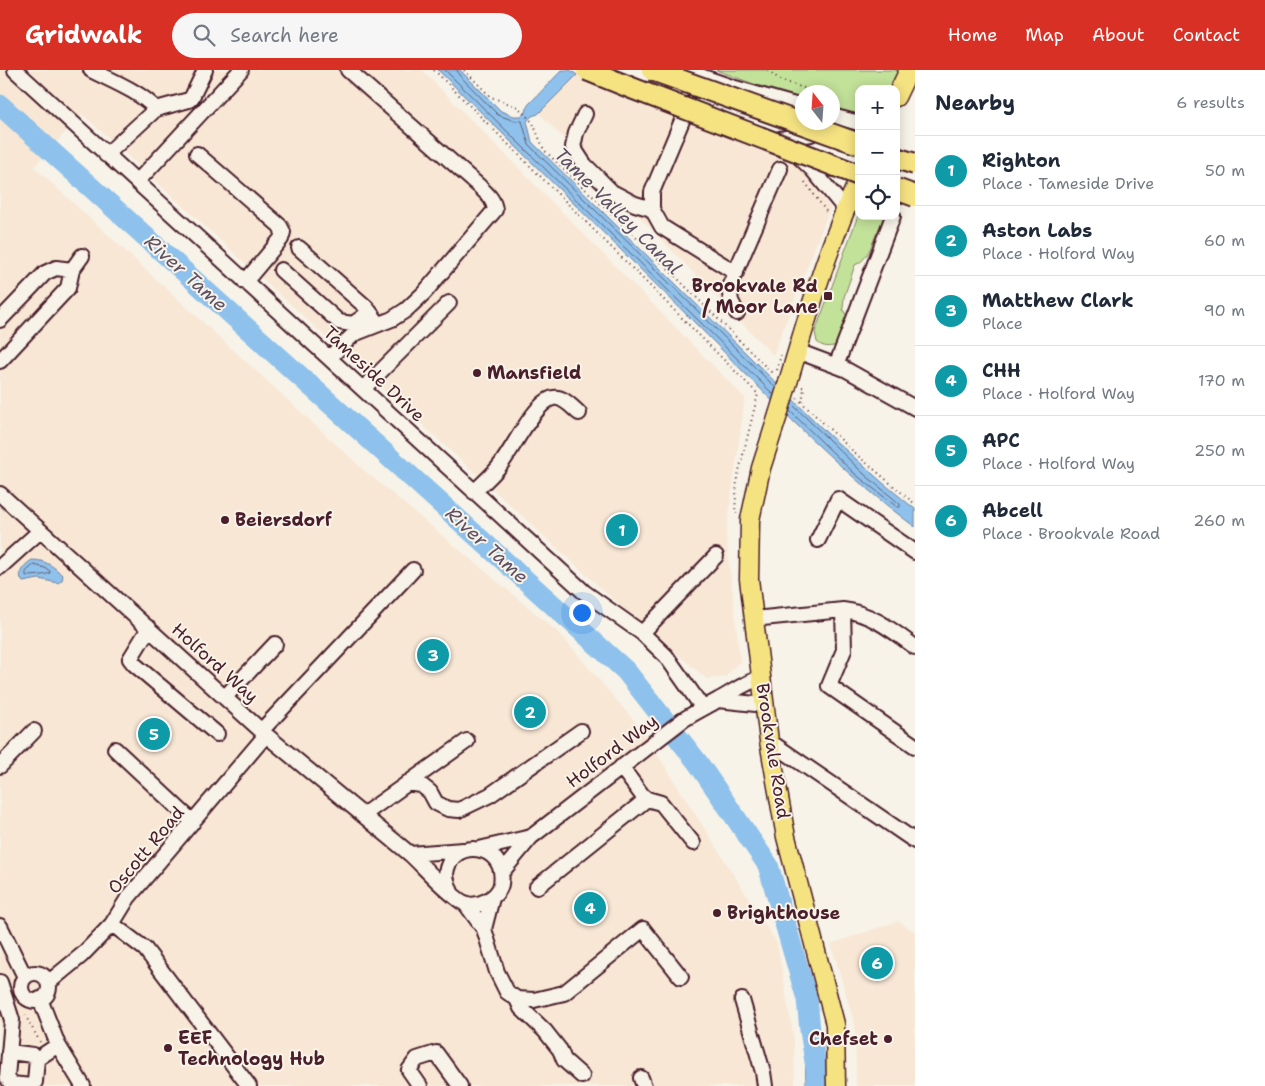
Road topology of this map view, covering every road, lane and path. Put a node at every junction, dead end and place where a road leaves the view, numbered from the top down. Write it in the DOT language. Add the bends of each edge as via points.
graph roads {
  1 [pos="15,70"];
  2 [pos="91,70"];
  3 [pos="205,70"];
  4 [pos="241,70"];
  5 [pos="348,70"];
  6 [pos="434,70"];
  7 [pos="464,70"];
  8 [pos="587,70"];
  9 [pos="610,70"];
  10 [pos="652,70"];
  11 [pos="683,70"];
  12 [pos="768,70"];
  13 [pos="909,70"];
  14 [pos="795,85"];
  15 [pos="900,89"];
  16 [pos="689,104"];
  17 [pos="795,105"];
  18 [pos="156,109"];
  19 [pos="585,114"];
  20 [pos="840,118"];
  21 [pos="855,122"];
  22 [pos="811,130"];
  23 [pos="780,138"];
  24 [pos="855,143"];
  25 [pos="106,154"];
  26 [pos="197,154"];
  27 [pos="900,159"];
  28 [pos="915,164"];
  29 [pos="780,169"];
  30 [pos="812,169"];
  31 [pos="855,172"];
  32 [pos="137,182"];
  33 [pos="855,185"];
  34 [pos="900,190"];
  35 [pos="915,196"];
  36 [pos="652,209"];
  37 [pos="837,213"];
  38 [pos="891,220"];
  39 [pos="299,248"];
  40 [pos="82,256"];
  41 [pos="72,270"];
  42 [pos="281,270"];
  43 [pos="736,273"];
  44 [pos="245,282"];
  45 [pos="449,303"];
  46 [pos="370,312"];
  47 [pos="737,313"];
  48 [pos="0,320"];
  49 [pos="379,324"];
  50 [pos="329,358"];
  51 [pos="0,361"];
  52 [pos="836,366"];
  53 [pos="789,368"];
  54 [pos="363,389"];
  55 [pos="795,396"];
  56 [pos="802,402"];
  57 [pos="915,408"];
  58 [pos="579,413"];
  59 [pos="474,492"];
  60 [pos="0,494"];
  61 [pos="915,504"];
  62 [pos="750,520"];
  63 [pos="40,531"];
  64 [pos="818,540"];
  65 [pos="915,552"];
  66 [pos="716,556"];
  67 [pos="0,567"];
  68 [pos="413,570"];
  69 [pos="843,610"];
  70 [pos="754,619"];
  71 [pos="149,628"];
  72 [pos="642,633"];
  73 [pos="274,644"];
  74 [pos="915,647"];
  75 [pos="761,678"];
  76 [pos="225,697"];
  77 [pos="718,700"];
  78 [pos="765,705"];
  79 [pos="702,707"];
  80 [pos="34,731"];
  81 [pos="581,732"];
  82 [pos="264,733"];
  83 [pos="217,734"];
  84 [pos="467,741"];
  85 [pos="769,741"];
  86 [pos="915,746"];
  87 [pos="114,749"];
  88 [pos="0,766"];
  89 [pos="621,767"];
  90 [pos="408,783"];
  91 [pos="647,799"];
  92 [pos="363,815"];
  93 [pos="197,818"];
  94 [pos="531,837"];
  95 [pos="915,841"];
  96 [pos="693,843"];
  97 [pos="479,848"];
  98 [pos="464,850"];
  99 [pos="410,854"];
  100 [pos="502,872"];
  101 [pos="537,887"];
  102 [pos="451,892"];
  103 [pos="492,898"];
  104 [pos="465,903"];
  105 [pos="112,924"];
  106 [pos="0,926"];
  107 [pos="484,929"];
  108 [pos="681,976"];
  109 [pos="25,977"];
  110 [pos="0,982"];
  111 [pos="48,983"];
  112 [pos="40,1000"];
  113 [pos="517,1000"];
  114 [pos="742,1000"];
  115 [pos="58,1045"];
  116 [pos="10,1052"];
  117 [pos="37,1059"];
  118 [pos="582,1076"];
  119 [pos="84,1086"];
  120 [pos="248,1086"];
  121 [pos="420,1086"];
  122 [pos="460,1086"];
  123 [pos="765,1086"];
  124 [pos="836,1086"];
  1 -- 25 [label="street, Tameside Drive"];
  2 -- 18 [label="street" via="140,96"];
  3 -- 18 [label="street" via="189,100"];
  4 -- 32 [label="street"];
  5 -- 49 [label="street" via="480,186 495,204 493,214 418,298 406,310"];
  6 -- 62 [label="path" via="758,394 737,479 735,512"];
  7 -- 53 [label="path" via="491,97 518,108 533,123 544,150 636,237"];
  8 -- 31 [label="highway, bridge"];
  9 -- 16 [label="street"];
  10 -- 24 [label="highway, bridge"];
  11 -- 17 [label="street"];
  12 -- 14 [label="path" via="780,80"];
  13 -- 15 [label="main road"];
  16 -- 23 [label="street"];
  16 -- 36 [label="street" via="652,192"];
  18 -- 25 [label="street"];
  19 -- 36 [label="street" via="573,147 584,164 612,192"];
  20 -- 21 [label="street"];
  22 -- 23 [label="street" via="811,134"];
  23 -- 30 [label="street"];
  25 -- 32 [label="street, Tameside Drive"];
  26 -- 44 [label="street" via="283,232 281,239"];
  27 -- 28 [label="highway, bridge"];
  29 -- 43 [label="street"];
  30 -- 37 [label="street"];
  30 -- 37 [label="path" via="804,182"];
  32 -- 44 [label="street, Tameside Drive"];
  33 -- 37 [label="main road"];
  34 -- 35 [label="highway, bridge"];
  36 -- 43 [label="street" via="662,227"];
  37 -- 53 [label="main road"];
  38 -- 52 [label="street"];
  39 -- 46 [label="street"];
  40 -- 41 [label="street"];
  41 -- 48 [label="street" via="56,268 45,273"];
  41 -- 51 [label="street" via="68,288"];
  42 -- 46 [label="street" via="340,322 353,324"];
  43 -- 47 [label="street" via="729,287"];
  44 -- 50 [label="street, Tameside Drive"];
  45 -- 54 [label="street"];
  46 -- 49 [label="street"];
  49 -- 50 [label="street" via="354,334"];
  50 -- 54 [label="street, Tameside Drive"];
  52 -- 53 [label="street"];
  52 -- 57 [label="street"];
  53 -- 56 [label="path" via="804,388"];
  53 -- 62 [label="main road, Brookvale Road, bridge"];
  54 -- 59 [label="street, Tameside Drive"];
  55 -- 56 [label="path"];
  56 -- 61 [label="path" via="857,456"];
  58 -- 59 [label="street" via="563,400 552,398 547,401 530,419 500,466"];
  59 -- 72 [label="street, Tameside Drive" via="584,592"];
  60 -- 63 [label="street, Holford Way"];
  62 -- 70 [label="main road, Brookvale Road" via="749,579"];
  63 -- 67 [label="street"];
  63 -- 71 [label="street, Holford Way"];
  64 -- 65 [label="street" via="838,499"];
  66 -- 72 [label="street"];
  68 -- 82 [label="street, Oscott Road"];
  69 -- 70 [label="street"];
  69 -- 74 [label="street" via="875,620"];
  69 -- 86 [label="street" via="844,650 829,686"];
  70 -- 75 [label="main road, Brookvale Road"];
  71 -- 76 [label="street, Holford Way"];
  71 -- 83 [label="street" via="130,659"];
  72 -- 79 [label="street, Tameside Drive" via="666,656"];
  73 -- 76 [label="street"];
  75 -- 77 [label="street, Holford Way"];
  75 -- 78 [label="main road, Brookvale Road"];
  76 -- 82 [label="street, Holford Way"];
  77 -- 78 [label="street, Holford Way"];
  77 -- 79 [label="street, Holford Way"];
  78 -- 85 [label="main road, Brookvale Road"];
  79 -- 89 [label="street, Holford Way"];
  80 -- 88 [label="street"];
  81 -- 90 [label="street" via="490,795 459,810 436,803 421,785"];
  82 -- 92 [label="street, Holford Way"];
  82 -- 93 [label="street, Oscott Road"];
  84 -- 90 [label="street"];
  85 -- 95 [label="street"];
  85 -- 124 [label="main road, Brookvale Road" via="786,837 835,1024"];
  87 -- 93 [label="street"];
  89 -- 91 [label="street"];
  89 -- 94 [label="street, Holford Way"];
  90 -- 92 [label="street"];
  91 -- 96 [label="street" via="661,803"];
  91 -- 101 [label="street"];
  92 -- 99 [label="street, Holford Way"];
  93 -- 105 [label="street, Oscott Road" via="128,898"];
  94 -- 97 [label="street, Holford Way"];
  94 -- 100 [label="street, Holford Way"];
  97 -- 98 [label="street"];
  97 -- 100 [label="street" via="493,856"];
  98 -- 99 [label="street"];
  98 -- 102 [label="street" via="452,860 446,874"];
  99 -- 102 [label="street, Holford Way"];
  100 -- 103 [label="street" via="500,887"];
  102 -- 104 [label="street"];
  103 -- 104 [label="street" via="478,904"];
  103 -- 107 [label="street"];
  104 -- 107 [label="street"];
  105 -- 111 [label="street, Oscott Road"];
  105 -- 120 [label="street" via="145,949"];
  106 -- 109 [label="street"];
  107 -- 113 [label="street" via="497,972 507,992"];
  108 -- 113 [label="street" via="643,930 564,993 534,1000"];
  109 -- 111 [label="street" via="38,973"];
  109 -- 112 [label="street" via="22,992 30,1000"];
  110 -- 116 [label="street" via="12,1020"];
  111 -- 112 [label="street" via="49,990"];
  112 -- 115 [label="street"];
  113 -- 118 [label="street" via="560,1050 564,1060"];
  114 -- 123 [label="street"];
  115 -- 117 [label="street"];
  115 -- 119 [label="street"];
  116 -- 117 [label="street" via="33,1055"];
  116 -- 117 [label="street" via="7,1076 11,1084 32,1086"];
  121 -- 122 [label="street" via="409,1070 418,1059 436,1053"];
}
